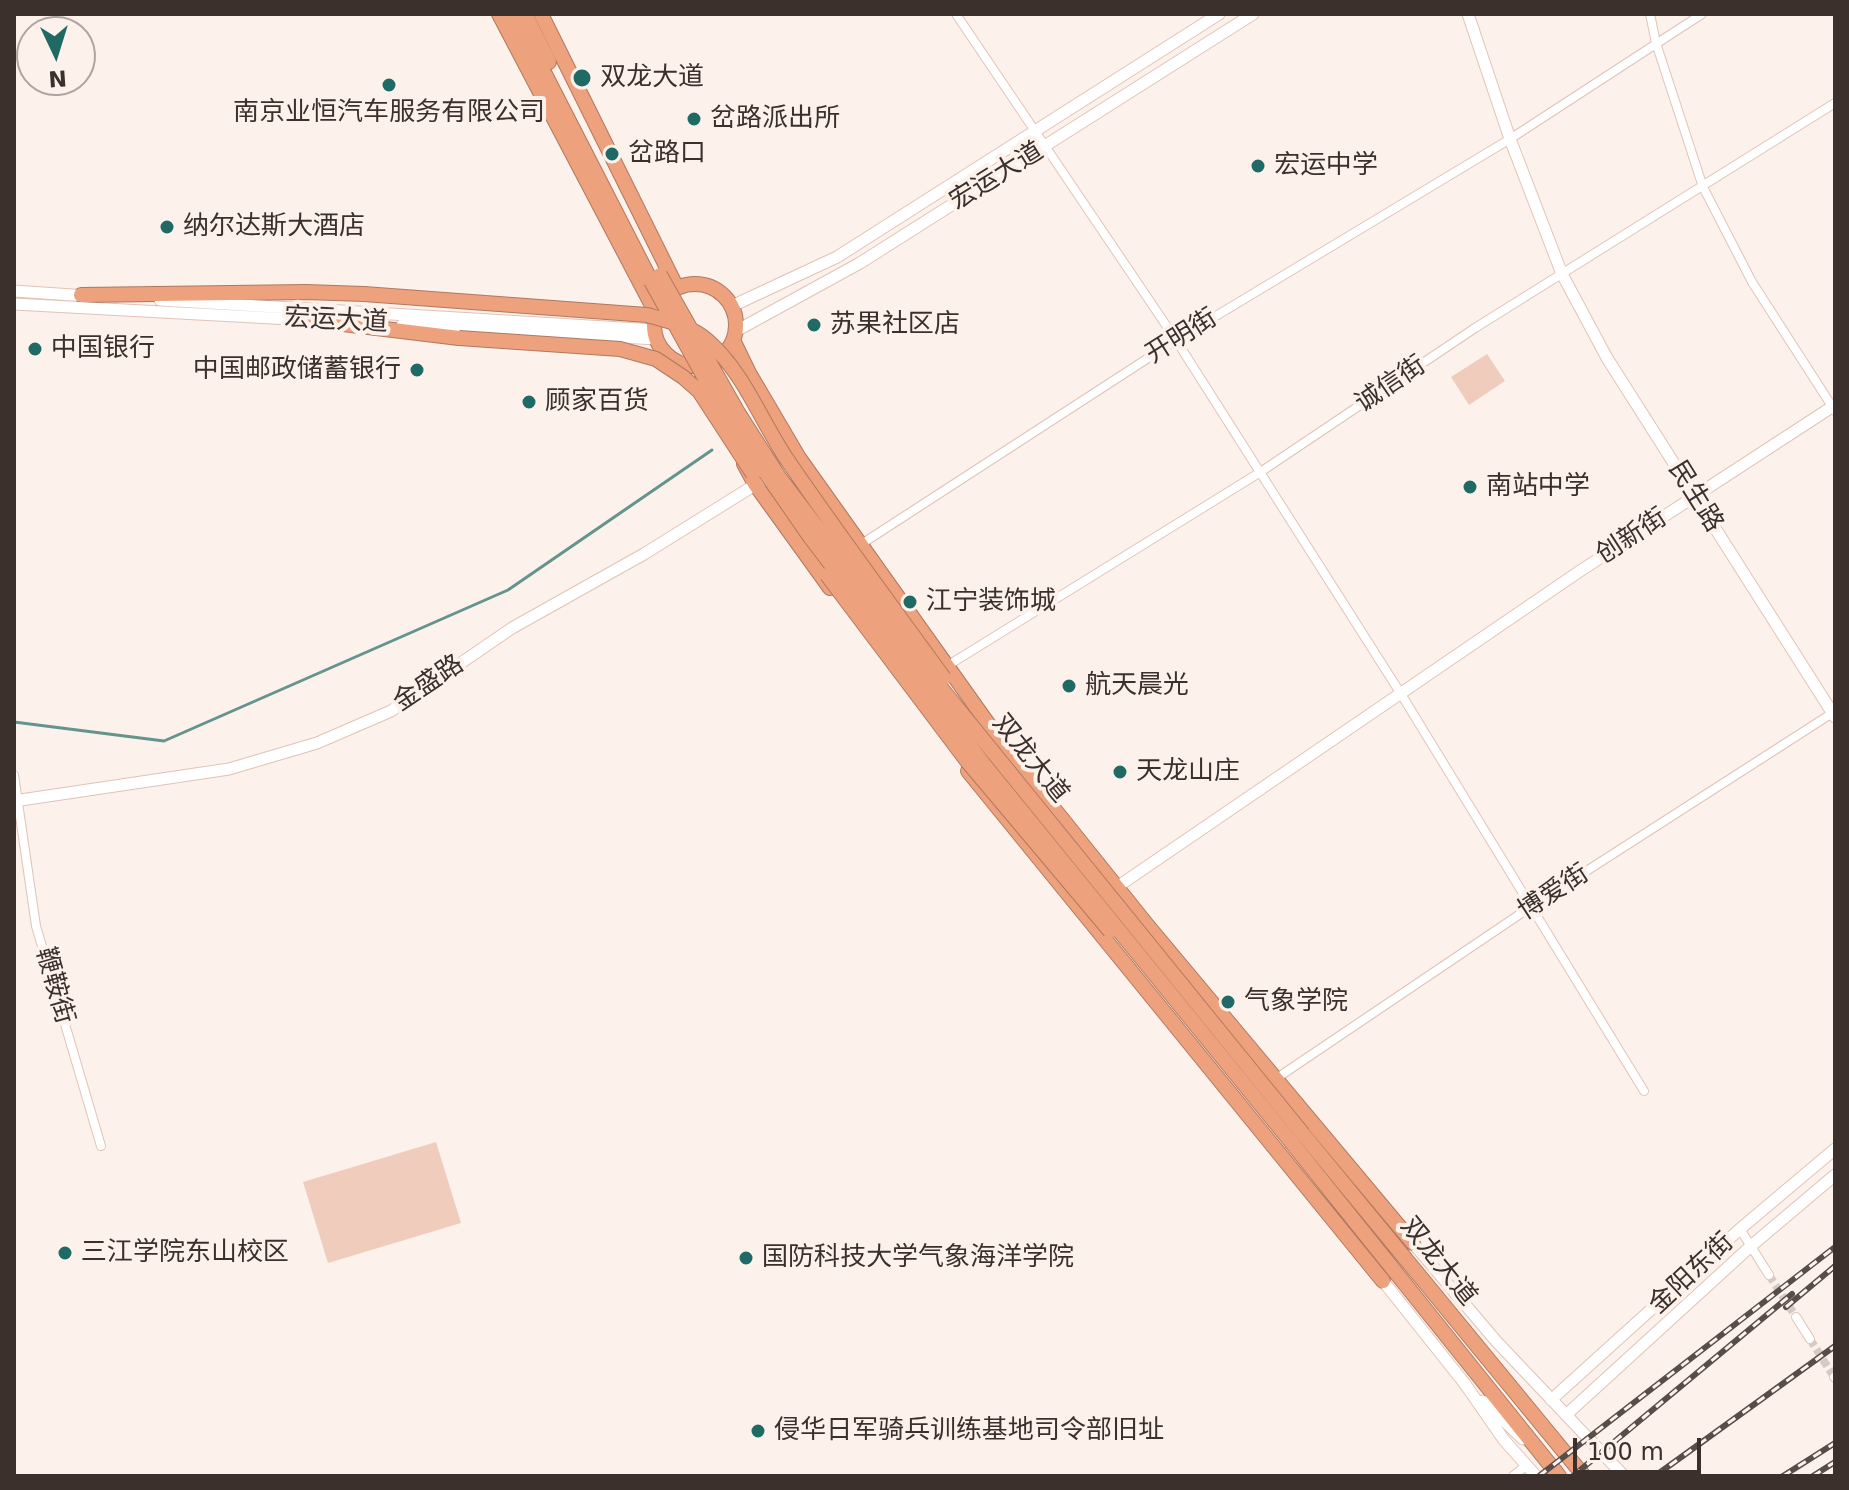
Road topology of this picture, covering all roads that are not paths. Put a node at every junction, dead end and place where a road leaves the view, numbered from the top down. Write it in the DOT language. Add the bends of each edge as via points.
graph roads {
  1 [pos="499,14"];
  2 [pos="514,14"];
  3 [pos="525,14"];
  4 [pos="541,14"];
  5 [pos="956,14"];
  6 [pos="1219,14"];
  7 [pos="1253,14"];
  8 [pos="1468,14"];
  9 [pos="1650,14"];
  10 [pos="1702,14"];
  11 [pos="1656,43"];
  12 [pos="1835,103"];
  13 [pos="1033,131"];
  14 [pos="1510,139"];
  15 [pos="1047,147"];
  16 [pos="1703,187"];
  17 [pos="1562,274"];
  18 [pos="677,288"];
  19 [pos="14,291"];
  20 [pos="81,295"];
  21 [pos="14,304"];
  22 [pos="732,306"];
  23 [pos="656,313"];
  24 [pos="302,319"];
  25 [pos="656,334"];
  26 [pos="735,336"];
  27 [pos="1176,340"];
  28 [pos="691,365"];
  29 [pos="1834,408"];
  30 [pos="799,458"];
  31 [pos="1259,473"];
  32 [pos="755,484"];
  33 [pos="1695,497"];
  34 [pos="860,545"];
  35 [pos="947,666"];
  36 [pos="1401,694"];
  37 [pos="1834,714"];
  38 [pos="997,758"];
  39 [pos="14,775"];
  40 [pos="15,800"];
  41 [pos="1117,887"];
  42 [pos="1532,906"];
  43 [pos="1174,999"];
  44 [pos="1277,1078"];
  45 [pos="1644,1091"];
  46 [pos="1297,1138"];
  47 [pos="101,1146"];
  48 [pos="1835,1149"];
  49 [pos="1835,1175"];
  50 [pos="1740,1229"];
  51 [pos="1413,1243"];
  52 [pos="1751,1246"];
  53 [pos="1769,1275"];
  54 [pos="1383,1281"];
  55 [pos="1796,1317"];
  56 [pos="1810,1339"];
  57 [pos="1465,1384"];
  58 [pos="1551,1400"];
  59 [pos="1566,1415"];
  60 [pos="1527,1465"];
  61 [pos="1555,1471"];
  62 [pos="1513,1476"];
  63 [pos="1536,1476"];
  64 [pos="1584,1476"];
  65 [pos="1624,1476"];
  1 -- 23 [label="highway"];
  2 -- 43 [label="highway, 双龙大道, bridge" via="651,281 723,411 774,488 986,767"];
  3 -- 38 [label="highway, 双龙大道, bridge" via="605,176 737,411 798,501"];
  4 -- 18 [label="highway"];
  5 -- 13 [label="street"];
  6 -- 13 [label="street, 宏运大道"];
  7 -- 15 [label="street, 宏运大道"];
  8 -- 14 [label="street, 民生路"];
  9 -- 11 [label="street"];
  10 -- 11 [label="street, 开明街"];
  11 -- 14 [label="street, 开明街"];
  11 -- 16 [label="street"];
  12 -- 16 [label="street, 诚信街"];
  13 -- 15 [label="street"];
  13 -- 22 [label="street, 宏运大道" via="837,257"];
  14 -- 17 [label="street, 民生路"];
  14 -- 27 [label="street, 开明街"];
  15 -- 26 [label="street, 宏运大道"];
  15 -- 27 [label="street"];
  16 -- 17 [label="street, 诚信街"];
  16 -- 29 [label="street" via="1752,282"];
  17 -- 31 [label="street, 诚信街"];
  17 -- 33 [label="street, 民生路" via="1607,358"];
  18 -- 22 [label="highway" via="701,284 724,295"];
  18 -- 23 [label="highway"];
  19 -- 20 [label="street, 宏运大道"];
  20 -- 25 [label="street, 宏运大道"];
  20 -- 38 [label="highway, bridge" via="364,294 647,315 682,325 726,359 786,457"];
  21 -- 24 [label="street, 宏运大道"];
  22 -- 26 [label="highway"];
  23 -- 25 [label="highway"];
  24 -- 25 [label="street, 宏运大道"];
  24 -- 43 [label="highway, bridge" via="459,338 620,349 656,359 683,377 699,391 792,529 967,761 1095,916"];
  25 -- 28 [label="highway" via="669,356"];
  26 -- 28 [label="highway" via="716,360"];
  26 -- 30 [label="highway, 双龙大道" via="749,373"];
  27 -- 31 [label="street"];
  27 -- 34 [label="street, 开明街"];
  28 -- 32 [label="highway, 双龙大道"];
  29 -- 33 [label="street, 创新街"];
  30 -- 32 [label="street, 金盛路"];
  30 -- 34 [label="highway, 双龙大道"];
  31 -- 35 [label="street, 诚信街"];
  31 -- 36 [label="street"];
  32 -- 40 [label="street, 金盛路" via="512,628 391,711 317,743 229,769"];
  32 -- 54 [label="highway, 双龙大道" via="982,791"];
  33 -- 36 [label="street, 创新街"];
  33 -- 37 [label="street, 民生路"];
  34 -- 35 [label="highway, 双龙大道"];
  35 -- 41 [label="highway, 双龙大道"];
  36 -- 41 [label="street, 创新街"];
  36 -- 42 [label="street"];
  37 -- 42 [label="street, 博爱街"];
  38 -- 46 [label="highway, 双龙大道, bridge"];
  39 -- 40 [label="street, 鞭鞍街"];
  40 -- 47 [label="street, 鞭鞍街" via="36,926"];
  41 -- 44 [label="highway, 双龙大道"];
  42 -- 44 [label="street, 博爱街"];
  42 -- 45 [label="street"];
  43 -- 46 [label="highway, 双龙大道, bridge"];
  44 -- 51 [label="highway, 双龙大道"];
  46 -- 61 [label="highway, 双龙大道"];
  46 -- 64 [label="highway, 双龙大道"];
  48 -- 50 [label="street, 金阳东街"];
  49 -- 52 [label="street, 金阳东街"];
  50 -- 52 [label="street"];
  50 -- 58 [label="street, 金阳东街"];
  51 -- 58 [label="street"];
  52 -- 53 [label="street"];
  52 -- 59 [label="street, 金阳东街"];
  54 -- 57 [label="street"];
  55 -- 56 [label="street"];
  57 -- 60 [label="street"];
  57 -- 61 [label="street"];
  58 -- 59 [label="street"];
  59 -- 65 [label="street"];
  60 -- 62 [label="street"];
  60 -- 63 [label="street"];
}
